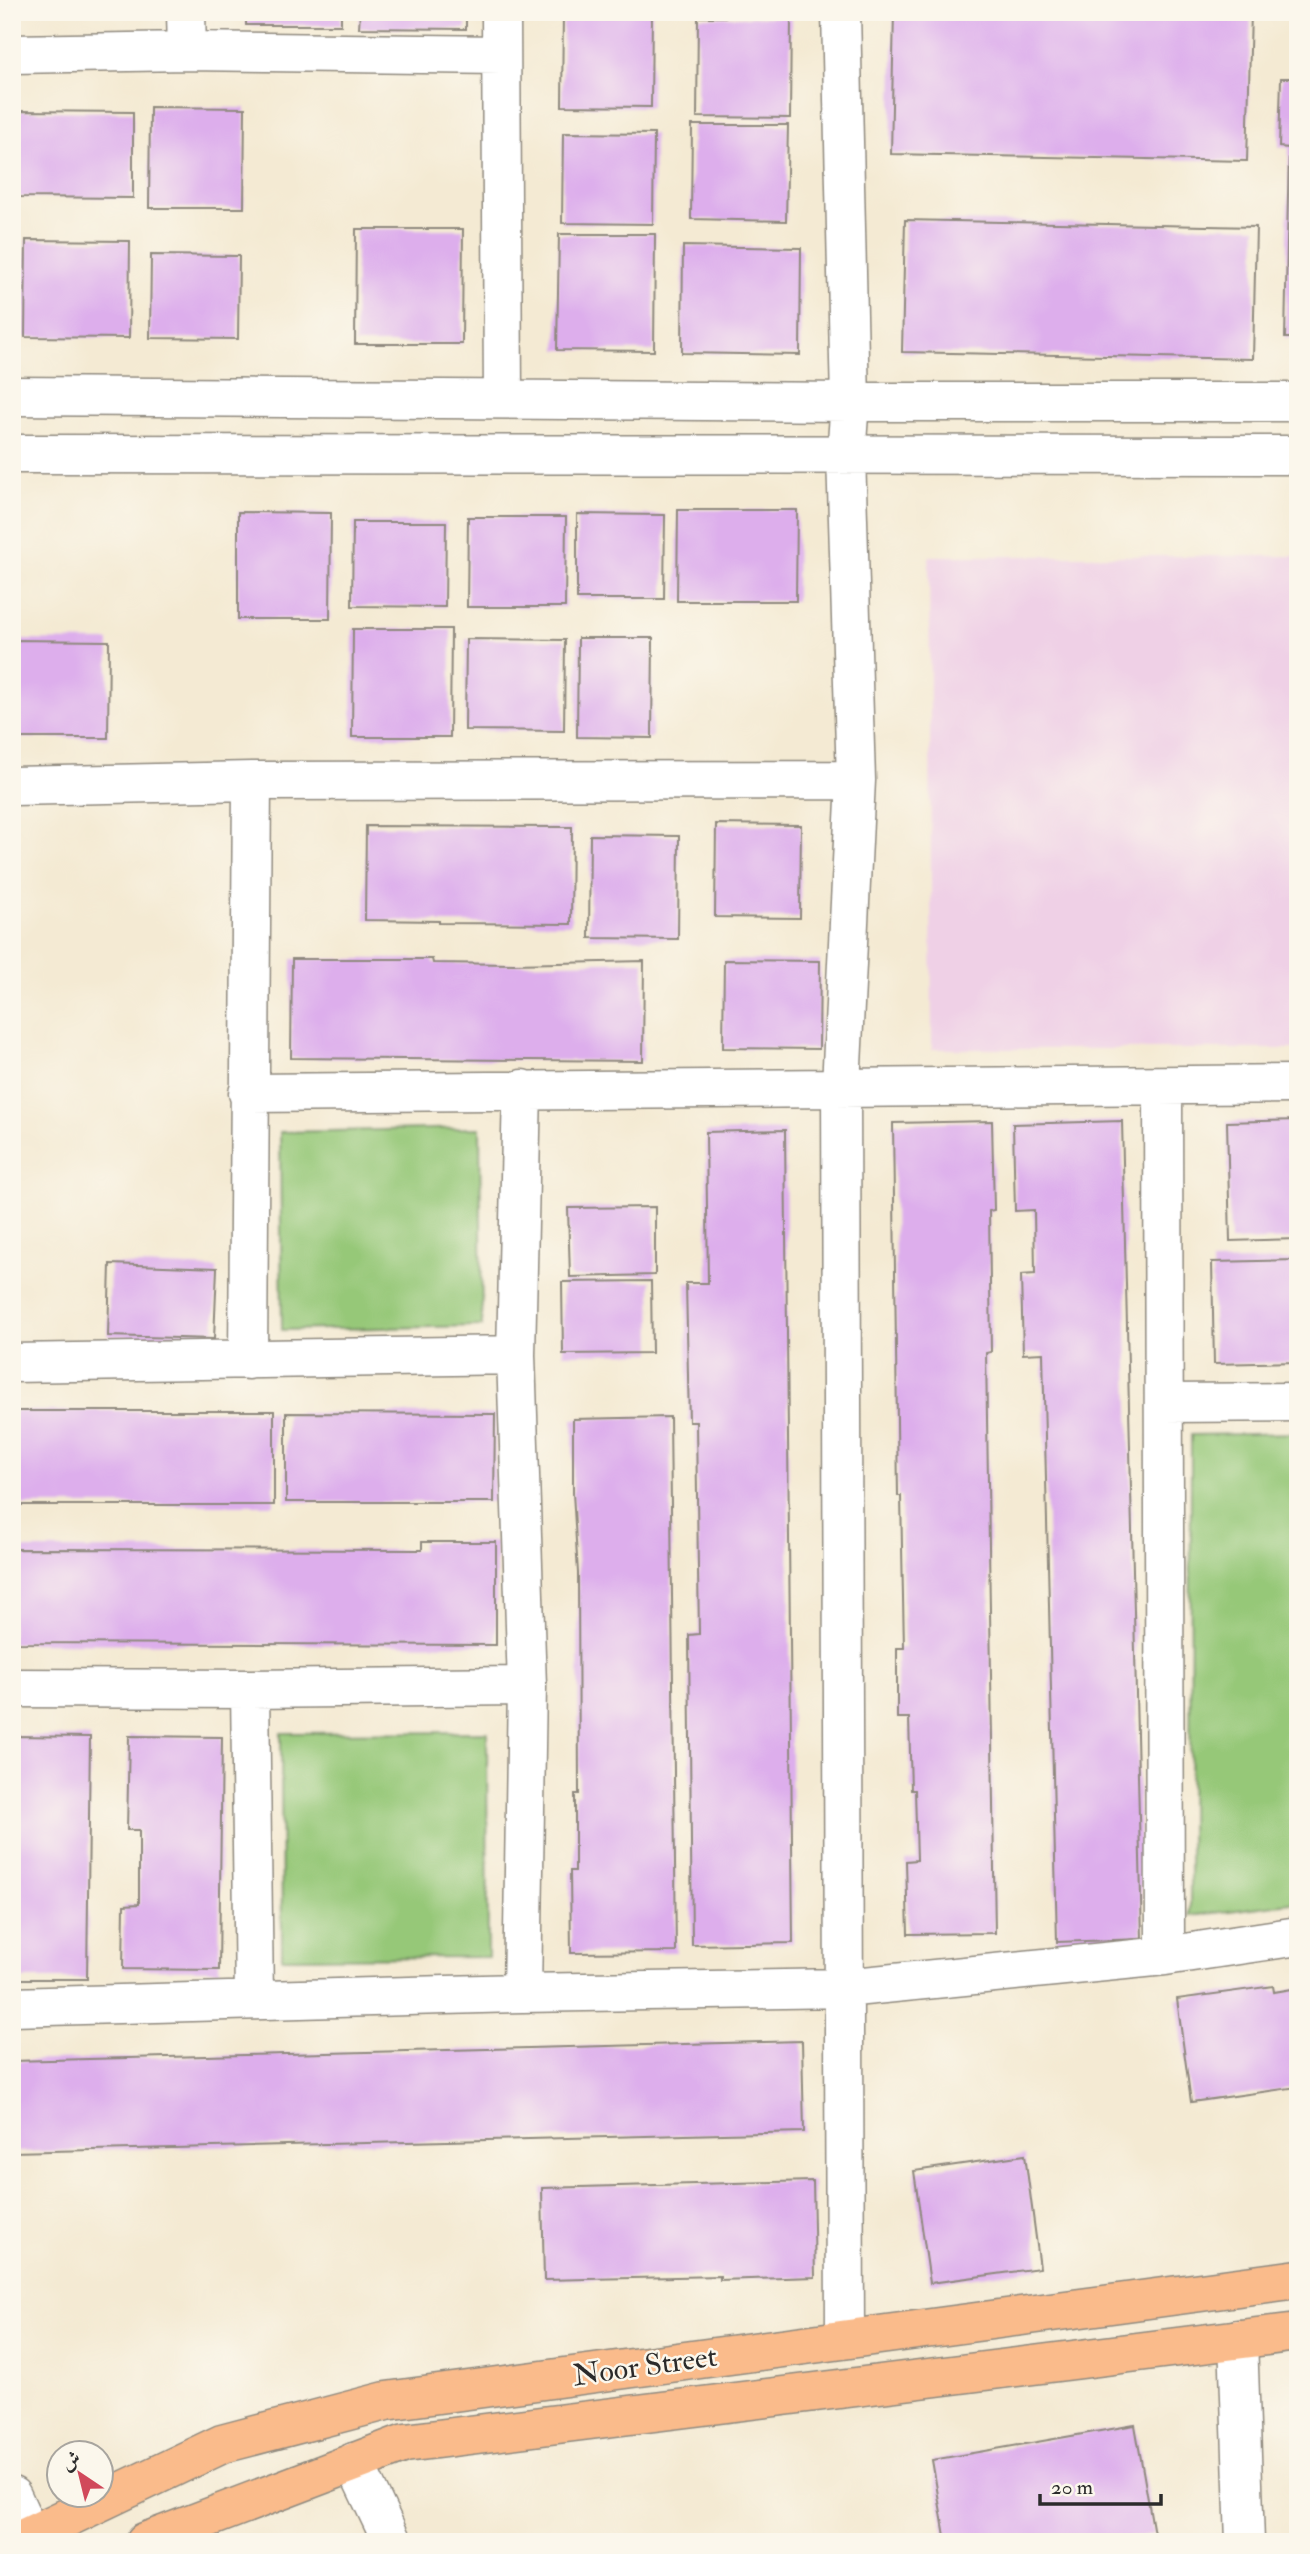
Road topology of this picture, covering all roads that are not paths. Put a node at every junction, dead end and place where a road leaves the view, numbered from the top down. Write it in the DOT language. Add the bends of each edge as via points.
graph roads {
  1 [pos="186,12"];
  2 [pos="501,12"];
  3 [pos="841,12"];
  4 [pos="187,51"];
  5 [pos="12,54"];
  6 [pos="501,55"];
  7 [pos="12,396"];
  8 [pos="503,400"];
  9 [pos="850,402"];
  10 [pos="1298,402"];
  11 [pos="12,454"];
  12 [pos="846,455"];
  13 [pos="1298,455"];
  14 [pos="251,780"];
  15 [pos="856,780"];
  16 [pos="12,786"];
  17 [pos="1298,1084"];
  18 [pos="841,1086"];
  19 [pos="1163,1087"];
  20 [pos="522,1089"];
  21 [pos="248,1093"];
  22 [pos="516,1355"];
  23 [pos="248,1360"];
  24 [pos="12,1363"];
  25 [pos="1164,1402"];
  26 [pos="1298,1402"];
  27 [pos="527,1686"];
  28 [pos="12,1688"];
  29 [pos="250,1689"];
  30 [pos="1298,1936"];
  31 [pos="1165,1956"];
  32 [pos="844,1988"];
  33 [pos="522,1993"];
  34 [pos="254,2000"];
  35 [pos="12,2007"];
  36 [pos="1298,2279"];
  37 [pos="1298,2332"];
  38 [pos="845,2339"];
  39 [pos="1238,2339"];
  40 [pos="354,2462"];
  41 [pos="12,2496"];
  42 [pos="26,2539"];
  43 [pos="145,2542"];
  44 [pos="392,2542"];
  45 [pos="1245,2542"];
  1 -- 4 [label="street"];
  2 -- 6 [label="street"];
  3 -- 9 [label="street"];
  4 -- 5 [label="street"];
  4 -- 6 [label="street"];
  6 -- 8 [label="street"];
  7 -- 8 [label="street"];
  8 -- 9 [label="street"];
  9 -- 10 [label="street"];
  9 -- 12 [label="street"];
  11 -- 12 [label="street"];
  12 -- 13 [label="street"];
  12 -- 15 [label="street"];
  14 -- 15 [label="street"];
  14 -- 16 [label="street"];
  14 -- 21 [label="street"];
  15 -- 18 [label="street"];
  17 -- 19 [label="street"];
  18 -- 19 [label="street"];
  18 -- 20 [label="street"];
  18 -- 32 [label="street"];
  19 -- 25 [label="street"];
  20 -- 21 [label="street"];
  20 -- 22 [label="street"];
  21 -- 23 [label="street"];
  22 -- 23 [label="street"];
  22 -- 27 [label="street"];
  23 -- 24 [label="street"];
  25 -- 26 [label="street"];
  25 -- 31 [label="street"];
  27 -- 29 [label="street"];
  27 -- 33 [label="street"];
  28 -- 29 [label="street"];
  29 -- 34 [label="street"];
  30 -- 31 [label="street"];
  31 -- 32 [label="street"];
  32 -- 33 [label="street"];
  32 -- 38 [label="street"];
  33 -- 34 [label="street"];
  34 -- 35 [label="street"];
  36 -- 38 [label="main road, Noor Street"];
  37 -- 39 [label="main road, Noor Street"];
  38 -- 42 [label="main road, Noor Street" via="386,2401 222,2444"];
  39 -- 40 [label="main road, Noor Street" via="405,2443"];
  39 -- 45 [label="street"];
  40 -- 43 [label="main road, Noor Street"];
  40 -- 44 [label="street"];
  41 -- 42 [label="street"];
}
